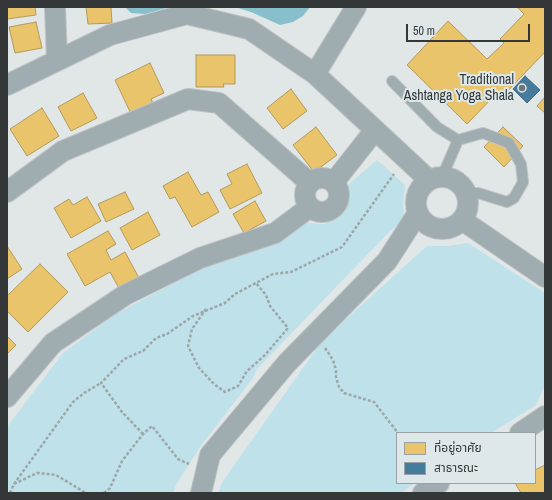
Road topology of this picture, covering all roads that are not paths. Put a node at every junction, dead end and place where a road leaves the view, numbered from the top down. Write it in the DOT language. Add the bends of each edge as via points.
graph roads {
  1 [pos="55,7"];
  2 [pos="356,7"];
  3 [pos="57,60"];
  4 [pos="315,74"];
  5 [pos="392,81"];
  6 [pos="7,85"];
  7 [pos="375,130"];
  8 [pos="458,140"];
  9 [pos="435,179"];
  10 [pos="334,182"];
  11 [pos="310,184"];
  12 [pos="7,192"];
  13 [pos="466,194"];
  14 [pos="310,207"];
  15 [pos="418,214"];
  16 [pos="462,220"];
  17 [pos="545,277"];
  18 [pos="7,397"];
  19 [pos="544,420"];
  20 [pos="522,432"];
  21 [pos="200,493"];
  1 -- 3 [label="street"];
  2 -- 4 [label="street"];
  3 -- 4 [label="street" via="110,35 188,14 249,29"];
  3 -- 6 [label="street"];
  4 -- 7 [label="street"];
  5 -- 8 [label="lane" via="437,127"];
  7 -- 9 [label="street"];
  7 -- 10 [label="street"];
  8 -- 9 [label="lane"];
  8 -- 13 [label="lane" via="483,132 509,143 521,164 523,182 514,198 507,202 478,193"];
  9 -- 13 [label="street" via="453,180"];
  9 -- 15 [label="street" via="423,185 417,195"];
  10 -- 11 [label="street" via="326,178 317,179"];
  10 -- 14 [label="street" via="339,196 337,204 324,212"];
  11 -- 12 [label="street" via="219,103 188,99 63,151"];
  11 -- 14 [label="street" via="306,191 306,200"];
  13 -- 16 [label="street" via="468,203"];
  14 -- 18 [label="street" via="275,233 200,258 125,295 53,343"];
  15 -- 16 [label="street" via="423,222 438,229 451,228"];
  15 -- 21 [label="street" via="387,261 287,363 210,455"];
  16 -- 17 [label="street"];
  19 -- 20 [label="street"];
}
